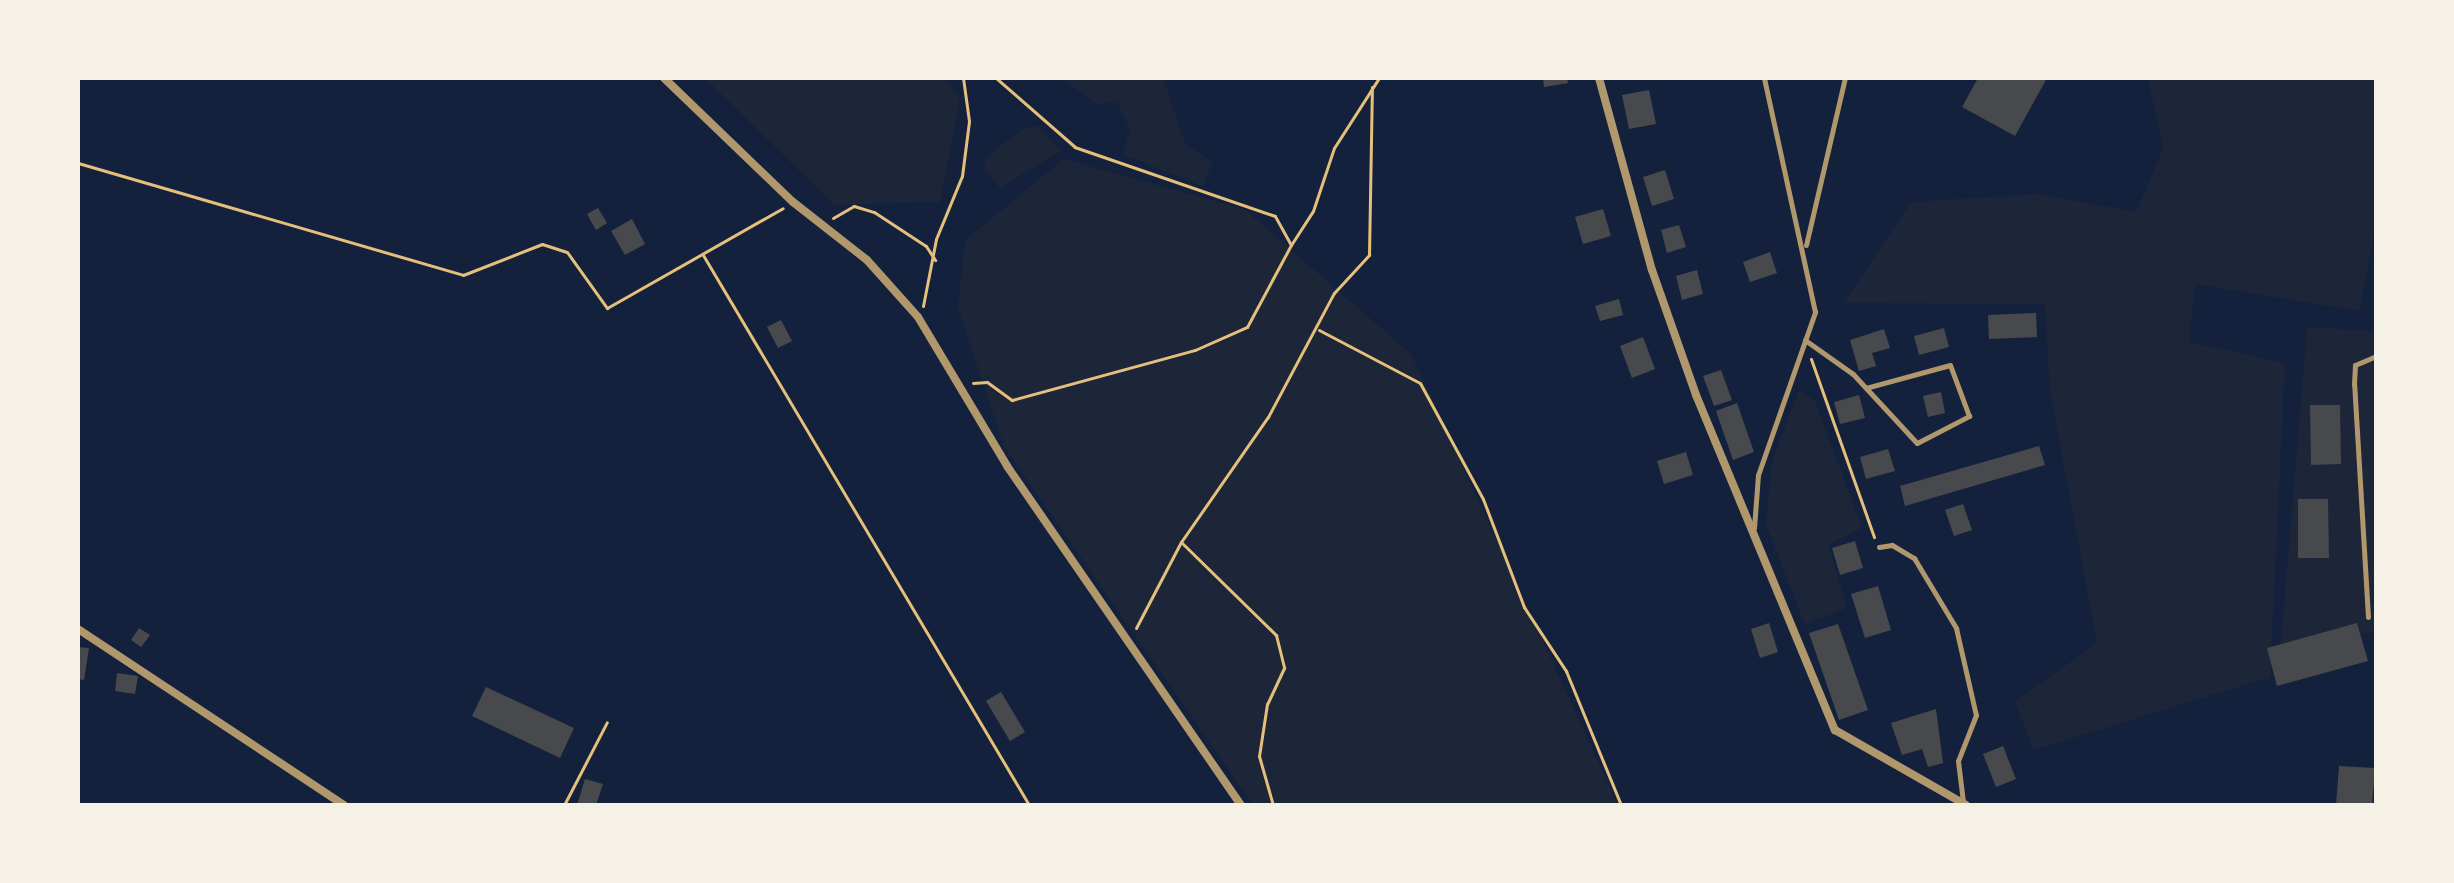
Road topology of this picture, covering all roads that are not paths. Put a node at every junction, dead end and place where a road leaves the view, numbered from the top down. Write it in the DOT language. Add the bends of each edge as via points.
graph roads {
  1 [pos="664,78"];
  2 [pos="1599,78"];
  3 [pos="1764,78"];
  4 [pos="1845,78"];
  5 [pos="1806,246"];
  6 [pos="1805,340"];
  7 [pos="2376,356"];
  8 [pos="1866,388"];
  9 [pos="1754,533"];
  10 [pos="1879,547"];
  11 [pos="2368,617"];
  12 [pos="78,629"];
  13 [pos="1965,804"];
  14 [pos="344,805"];
  15 [pos="1241,805"];
  1 -- 15 [label="street" via="793,202 867,260 918,317 1130,647"];
  2 -- 9 [label="street" via="1652,270"];
  3 -- 5 [label="lane" via="1772,142"];
  4 -- 5 [label="lane"];
  5 -- 6 [label="lane" via="1815,312"];
  6 -- 8 [label="lane"];
  6 -- 9 [label="lane" via="1758,475"];
  7 -- 11 [label="lane" via="2355,365 2354,384"];
  8 -- 8 [label="lane" via="1917,443 1969,416 1950,365"];
  9 -- 13 [label="street" via="1835,730"];
  10 -- 13 [label="lane" via="1892,545 1914,558 1956,628 1976,715 1958,761"];
  12 -- 14 [label="street"];
}
